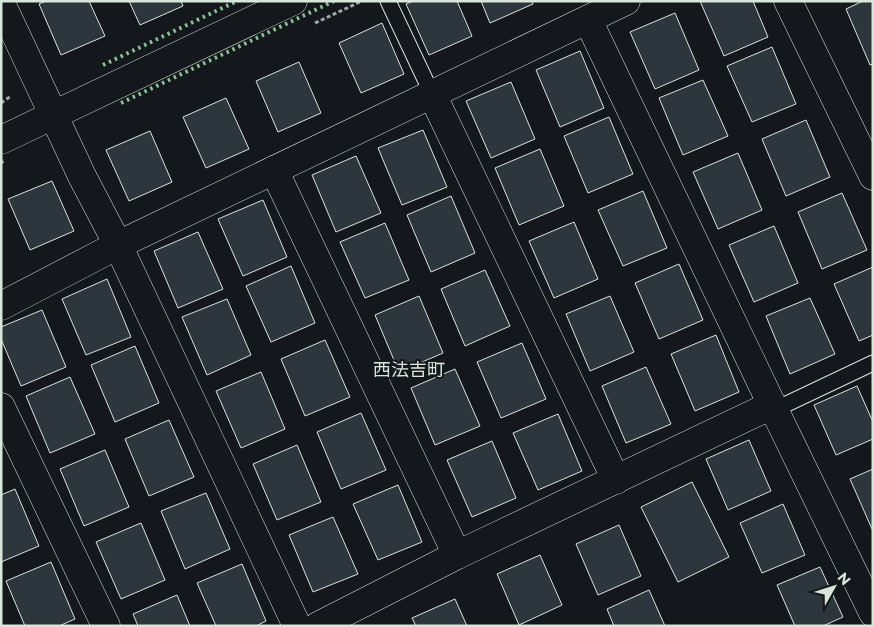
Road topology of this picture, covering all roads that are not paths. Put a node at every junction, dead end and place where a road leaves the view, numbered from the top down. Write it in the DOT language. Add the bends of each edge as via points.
graph roads {
  1 [pos="293,1"];
  2 [pos="388,1"];
  3 [pos="626,1"];
  4 [pos="788,1"];
  5 [pos="1,3"];
  6 [pos="588,20"];
  7 [pos="432,94"];
  8 [pos="53,115"];
  9 [pos="1,140"];
  10 [pos="274,170"];
  11 [pos="873,176"];
  12 [pos="118,245"];
  13 [pos="1,306"];
  14 [pos="873,363"];
  15 [pos="1,407"];
  16 [pos="773,408"];
  17 [pos="616,480"];
  18 [pos="457,555"];
  19 [pos="873,613"];
  20 [pos="106,626"];
  21 [pos="297,626"];
  22 [pos="318,626"];
  1 -- 8 [label="street"];
  2 -- 7 [label="lane"];
  3 -- 6 [label="street"];
  4 -- 11 [label="street"];
  5 -- 8 [label="street"];
  6 -- 7 [label="street"];
  6 -- 16 [label="street"];
  7 -- 10 [label="street"];
  7 -- 17 [label="street"];
  8 -- 9 [label="street"];
  8 -- 12 [label="street"];
  10 -- 12 [label="street"];
  10 -- 18 [label="street"];
  12 -- 13 [label="street"];
  12 -- 21 [label="street"];
  14 -- 16 [label="lane"];
  15 -- 20 [label="street"];
  16 -- 17 [label="street"];
  16 -- 19 [label="street"];
  17 -- 18 [label="street"];
  18 -- 22 [label="street"];
}
